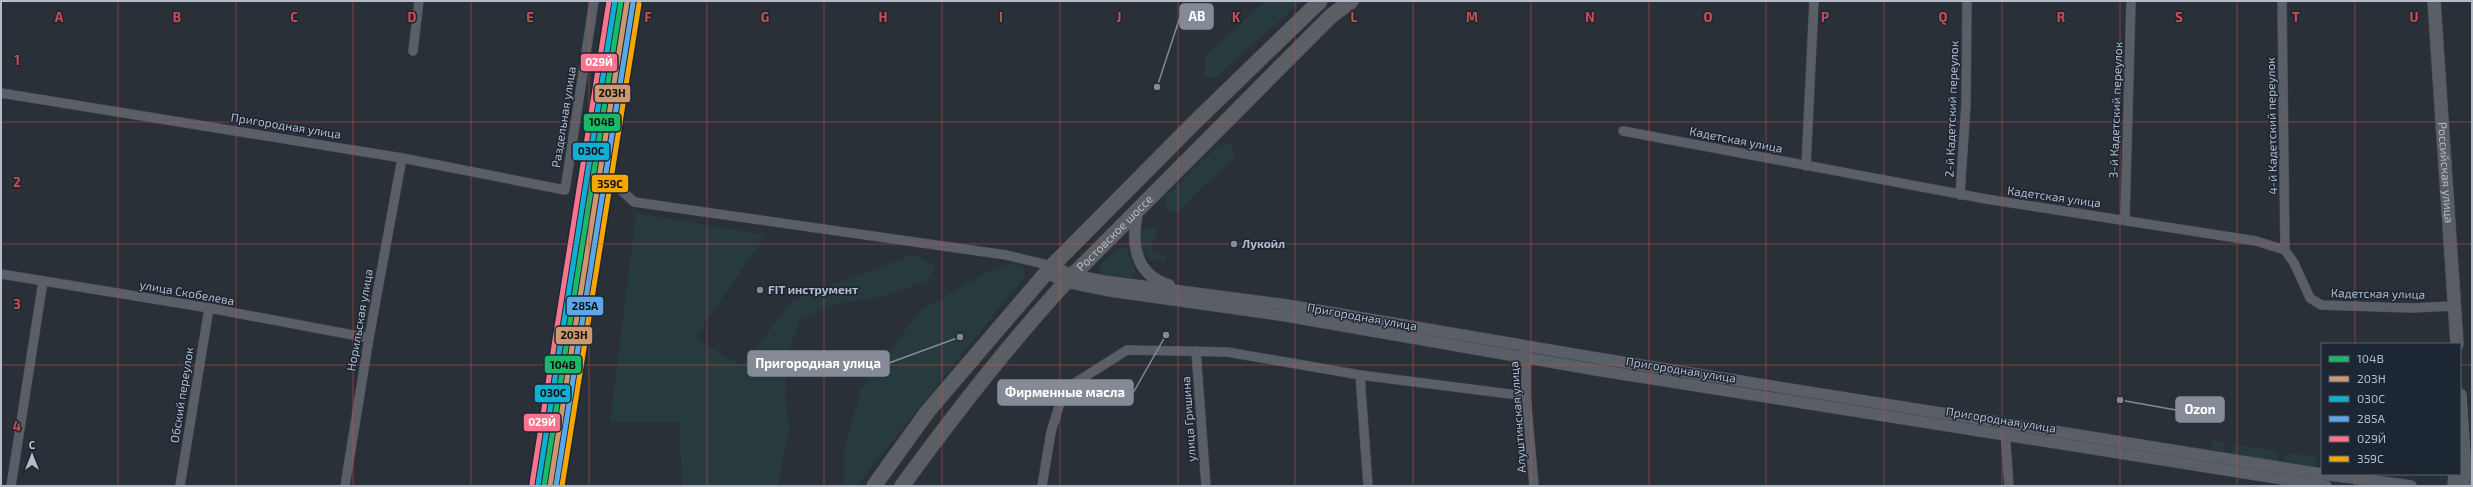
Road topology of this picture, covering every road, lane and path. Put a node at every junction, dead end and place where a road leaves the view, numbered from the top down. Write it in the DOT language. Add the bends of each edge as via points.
graph roads {
  1 [pos="419,1"];
  2 [pos="594,1"];
  3 [pos="1320,1"];
  4 [pos="1351,1"];
  5 [pos="1814,1"];
  6 [pos="1967,1"];
  7 [pos="2131,1"];
  8 [pos="2282,1"];
  9 [pos="2427,1"];
  10 [pos="2434,1"];
  11 [pos="413,51"];
  12 [pos="1,93"];
  13 [pos="1623,131"];
  14 [pos="402,158"];
  15 [pos="1806,166"];
  16 [pos="618,187"];
  17 [pos="565,190"];
  18 [pos="1960,195"];
  19 [pos="1138,210"];
  20 [pos="2125,220"];
  21 [pos="2285,250"];
  22 [pos="1046,268"];
  23 [pos="1,274"];
  24 [pos="1069,278"];
  25 [pos="43,281"];
  26 [pos="1196,293"];
  27 [pos="2450,306"];
  28 [pos="209,308"];
  29 [pos="369,338"];
  30 [pos="2448,343"];
  31 [pos="2457,343"];
  32 [pos="1527,346"];
  33 [pos="1196,351"];
  34 [pos="1525,358"];
  35 [pos="1360,375"];
  36 [pos="1526,396"];
  37 [pos="2461,410"];
  38 [pos="2004,422"];
  39 [pos="2006,434"];
  40 [pos="2321,474"];
  41 [pos="2330,475"];
  42 [pos="2455,475"];
  43 [pos="11,486"];
  44 [pos="180,486"];
  45 [pos="346,486"];
  46 [pos="874,486"];
  47 [pos="902,486"];
  48 [pos="1042,486"];
  49 [pos="1206,486"];
  50 [pos="1368,486"];
  51 [pos="1534,486"];
  52 [pos="2009,486"];
  53 [pos="2326,486"];
  54 [pos="2411,486"];
  55 [pos="2454,486"];
  56 [pos="2466,486"];
  1 -- 11 [label="street"];
  2 -- 17 [label="street, Раздельная улица"];
  3 -- 22 [label="highway, Ростовское шоссе"];
  4 -- 19 [label="highway, Ростовское шоссе" via="1331,16"];
  5 -- 15 [label="street"];
  6 -- 18 [label="street, 2-й Кадетский переулок" via="1966,104"];
  7 -- 20 [label="street, 3-й Кадетский переулок"];
  8 -- 21 [label="street, 4-й Кадетский переулок"];
  9 -- 27 [label="main road, Российская улица"];
  10 -- 27 [label="main road, Российская улица"];
  12 -- 14 [label="street, Пригородная улица"];
  13 -- 15 [label="street, Кадетская улица"];
  14 -- 17 [label="street, Пригородная улица"];
  14 -- 29 [label="street, Норильская улица"];
  15 -- 18 [label="street, Кадетская улица"];
  16 -- 22 [label="street, Пригородная улица" via="634,202 1006,255"];
  18 -- 20 [label="street, Кадетская улица"];
  19 -- 24 [label="highway, Ростовское шоссе"];
  19 -- 26 [label="street" via="1133,232 1134,246 1148,272 1156,281"];
  20 -- 21 [label="street, Кадетская улица" via="2256,241"];
  21 -- 27 [label="street, Кадетская улица" via="2310,298 2321,305 2411,308"];
  22 -- 24 [label="street, Пригородная улица"];
  22 -- 46 [label="highway, Ростовское шоссе" via="928,411"];
  23 -- 25 [label="street, улица Скобелева"];
  24 -- 26 [label="street, Пригородная улица"];
  24 -- 34 [label="street, Пригородная улица" via="1118,292 1286,316"];
  24 -- 47 [label="highway, Ростовское шоссе" via="948,423"];
  25 -- 28 [label="street, улица Скобелева"];
  25 -- 43 [label="street"];
  26 -- 32 [label="street, Пригородная улица" via="1287,305"];
  27 -- 30 [label="main road, Российская улица"];
  27 -- 31 [label="main road, Российская улица"];
  28 -- 29 [label="street, улица Скобелева"];
  28 -- 44 [label="street, Обский переулок"];
  29 -- 45 [label="street, Норильская улица"];
  32 -- 34 [label="street, Алуштинская улица"];
  32 -- 38 [label="street, Пригородная улица"];
  33 -- 35 [label="street" via="1227,352"];
  33 -- 48 [label="street" via="1127,350 1064,390 1051,432"];
  33 -- 49 [label="street, улица Гришина"];
  34 -- 36 [label="street, Алуштинская улица"];
  34 -- 39 [label="street, Пригородная улица"];
  35 -- 36 [label="street"];
  35 -- 50 [label="street"];
  36 -- 51 [label="street, Алуштинская улица"];
  37 -- 56 [label="main road"];
  38 -- 39 [label="street"];
  38 -- 40 [label="street, Пригородная улица"];
  39 -- 52 [label="street"];
  39 -- 53 [label="street, Пригородная улица"];
  41 -- 54 [label="street, Пригородная улица"];
  42 -- 55 [label="main road"];
}
